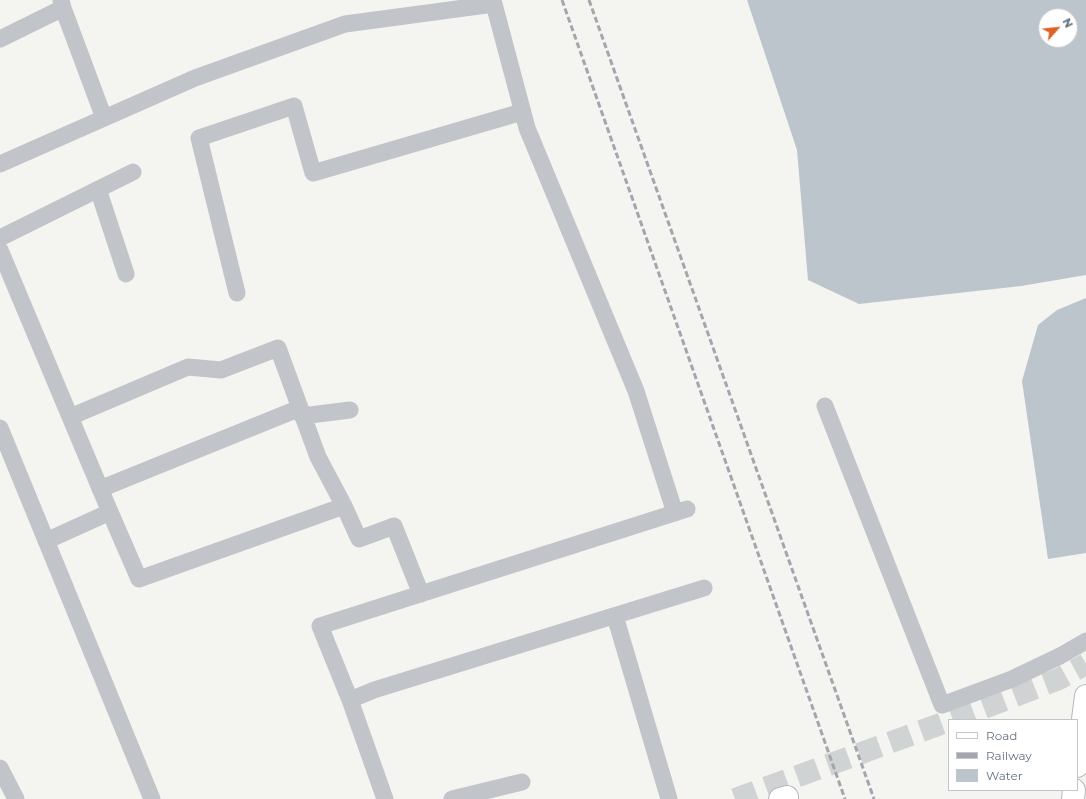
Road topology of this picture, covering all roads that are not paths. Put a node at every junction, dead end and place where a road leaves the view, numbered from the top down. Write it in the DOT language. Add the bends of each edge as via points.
graph roads {
  1 [pos="62,4"];
  2 [pos="0,39"];
  3 [pos="522,112"];
  4 [pos="104,118"];
  5 [pos="0,164"];
  6 [pos="133,172"];
  7 [pos="98,189"];
  8 [pos="0,238"];
  9 [pos="0,250"];
  10 [pos="126,274"];
  11 [pos="238,293"];
  12 [pos="825,406"];
  13 [pos="350,410"];
  14 [pos="301,412"];
  15 [pos="70,417"];
  16 [pos="0,428"];
  17 [pos="100,489"];
  18 [pos="344,506"];
  19 [pos="110,512"];
  20 [pos="46,541"];
  21 [pos="704,588"];
  22 [pos="421,594"];
  23 [pos="614,616"];
  24 [pos="1086,641"];
  25 [pos="1086,696"];
  26 [pos="350,700"];
  27 [pos="1078,758"];
  28 [pos="0,768"];
  29 [pos="522,782"];
  30 [pos="16,799"];
  31 [pos="152,799"];
  32 [pos="385,799"];
  33 [pos="452,799"];
  34 [pos="669,799"];
  35 [pos="780,799"];
  36 [pos="787,799"];
  1 -- 2 [label="street"];
  1 -- 4 [label="street"];
  3 -- 4 [label="street" via="494,4 345,24 195,78"];
  3 -- 11 [label="street" via="313,172 294,106 199,138"];
  3 -- 22 [label="street" via="526,128 636,391 681,511"];
  4 -- 5 [label="street"];
  6 -- 7 [label="street"];
  7 -- 8 [label="street"];
  7 -- 10 [label="street"];
  9 -- 15 [label="street"];
  12 -- 24 [label="street" via="942,705 1012,679"];
  13 -- 14 [label="street"];
  14 -- 15 [label="street" via="278,348 221,370 188,367"];
  14 -- 17 [label="street"];
  14 -- 18 [label="street" via="318,458"];
  15 -- 17 [label="street"];
  16 -- 20 [label="street"];
  17 -- 19 [label="street"];
  18 -- 19 [label="street" via="140,579"];
  18 -- 22 [label="street" via="359,539 394,526"];
  19 -- 20 [label="street"];
  20 -- 31 [label="street"];
  21 -- 23 [label="street"];
  22 -- 26 [label="street" via="320,626"];
  23 -- 26 [label="street"];
  23 -- 34 [label="street"];
  25 -- 27 [label="street"];
  26 -- 32 [label="street"];
  28 -- 30 [label="street"];
  29 -- 33 [label="street"];
  35 -- 36 [label="street"];
}
